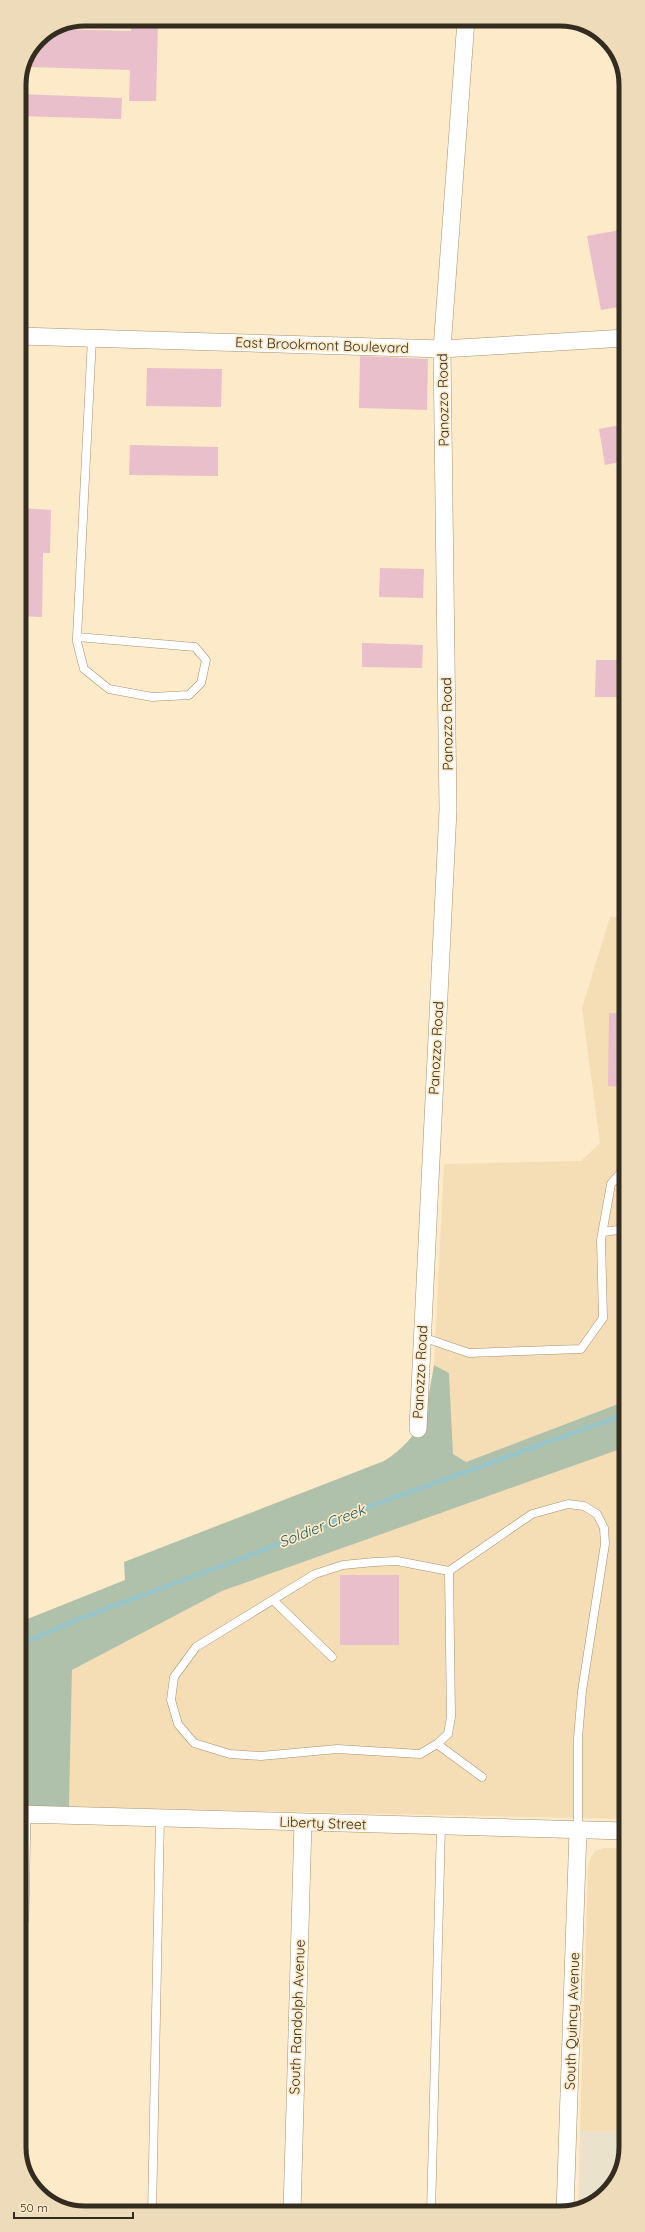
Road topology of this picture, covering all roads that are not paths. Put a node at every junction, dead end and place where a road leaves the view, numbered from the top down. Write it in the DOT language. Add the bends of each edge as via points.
graph roads {
  1 [pos="466,26"];
  2 [pos="26,336"];
  3 [pos="92,338"];
  4 [pos="619,338"];
  5 [pos="442,349"];
  6 [pos="77,637"];
  7 [pos="619,1175"];
  8 [pos="619,1231"];
  9 [pos="603,1232"];
  10 [pos="422,1337"];
  11 [pos="418,1428"];
  12 [pos="449,1571"];
  13 [pos="273,1600"];
  14 [pos="332,1657"];
  15 [pos="437,1744"];
  16 [pos="482,1777"];
  17 [pos="26,1814"];
  18 [pos="160,1818"];
  19 [pos="303,1822"];
  20 [pos="441,1826"];
  21 [pos="578,1830"];
  22 [pos="619,1831"];
  23 [pos="152,2206"];
  24 [pos="292,2206"];
  25 [pos="431,2206"];
  26 [pos="565,2206"];
  1 -- 5 [label="street, Panozzo Road"];
  2 -- 3 [label="street, East Brookmont Boulevard"];
  3 -- 5 [label="street, East Brookmont Boulevard"];
  3 -- 6 [label="lane"];
  4 -- 5 [label="street, East Brookmont Boulevard"];
  5 -- 10 [label="street, Panozzo Road" via="448,810"];
  6 -- 6 [label="lane" via="84,669 109,689 152,697 189,695 201,683 206,660 196,647"];
  7 -- 9 [label="lane" via="612,1184"];
  8 -- 9 [label="lane"];
  9 -- 10 [label="lane" via="603,1318 581,1349 469,1353"];
  10 -- 11 [label="street, Panozzo Road"];
  12 -- 13 [label="lane" via="397,1561 343,1565 315,1574"];
  12 -- 15 [label="lane" via="452,1717 448,1734"];
  12 -- 21 [label="lane" via="532,1514 568,1504 584,1506 597,1514 604,1528 605,1544 582,1691 578,1738"];
  13 -- 14 [label="lane"];
  13 -- 15 [label="lane" via="196,1647 174,1677 171,1700 178,1724 194,1743 230,1754 261,1756 337,1749 420,1754"];
  15 -- 16 [label="lane"];
  17 -- 18 [label="street, Liberty Street"];
  18 -- 19 [label="street, Liberty Street"];
  18 -- 23 [label="lane"];
  19 -- 20 [label="street, Liberty Street"];
  19 -- 24 [label="street, South Randolph Avenue"];
  20 -- 21 [label="street, Liberty Street"];
  20 -- 25 [label="lane"];
  21 -- 22 [label="street, Liberty Street"];
  21 -- 26 [label="street, South Quincy Avenue"];
}
